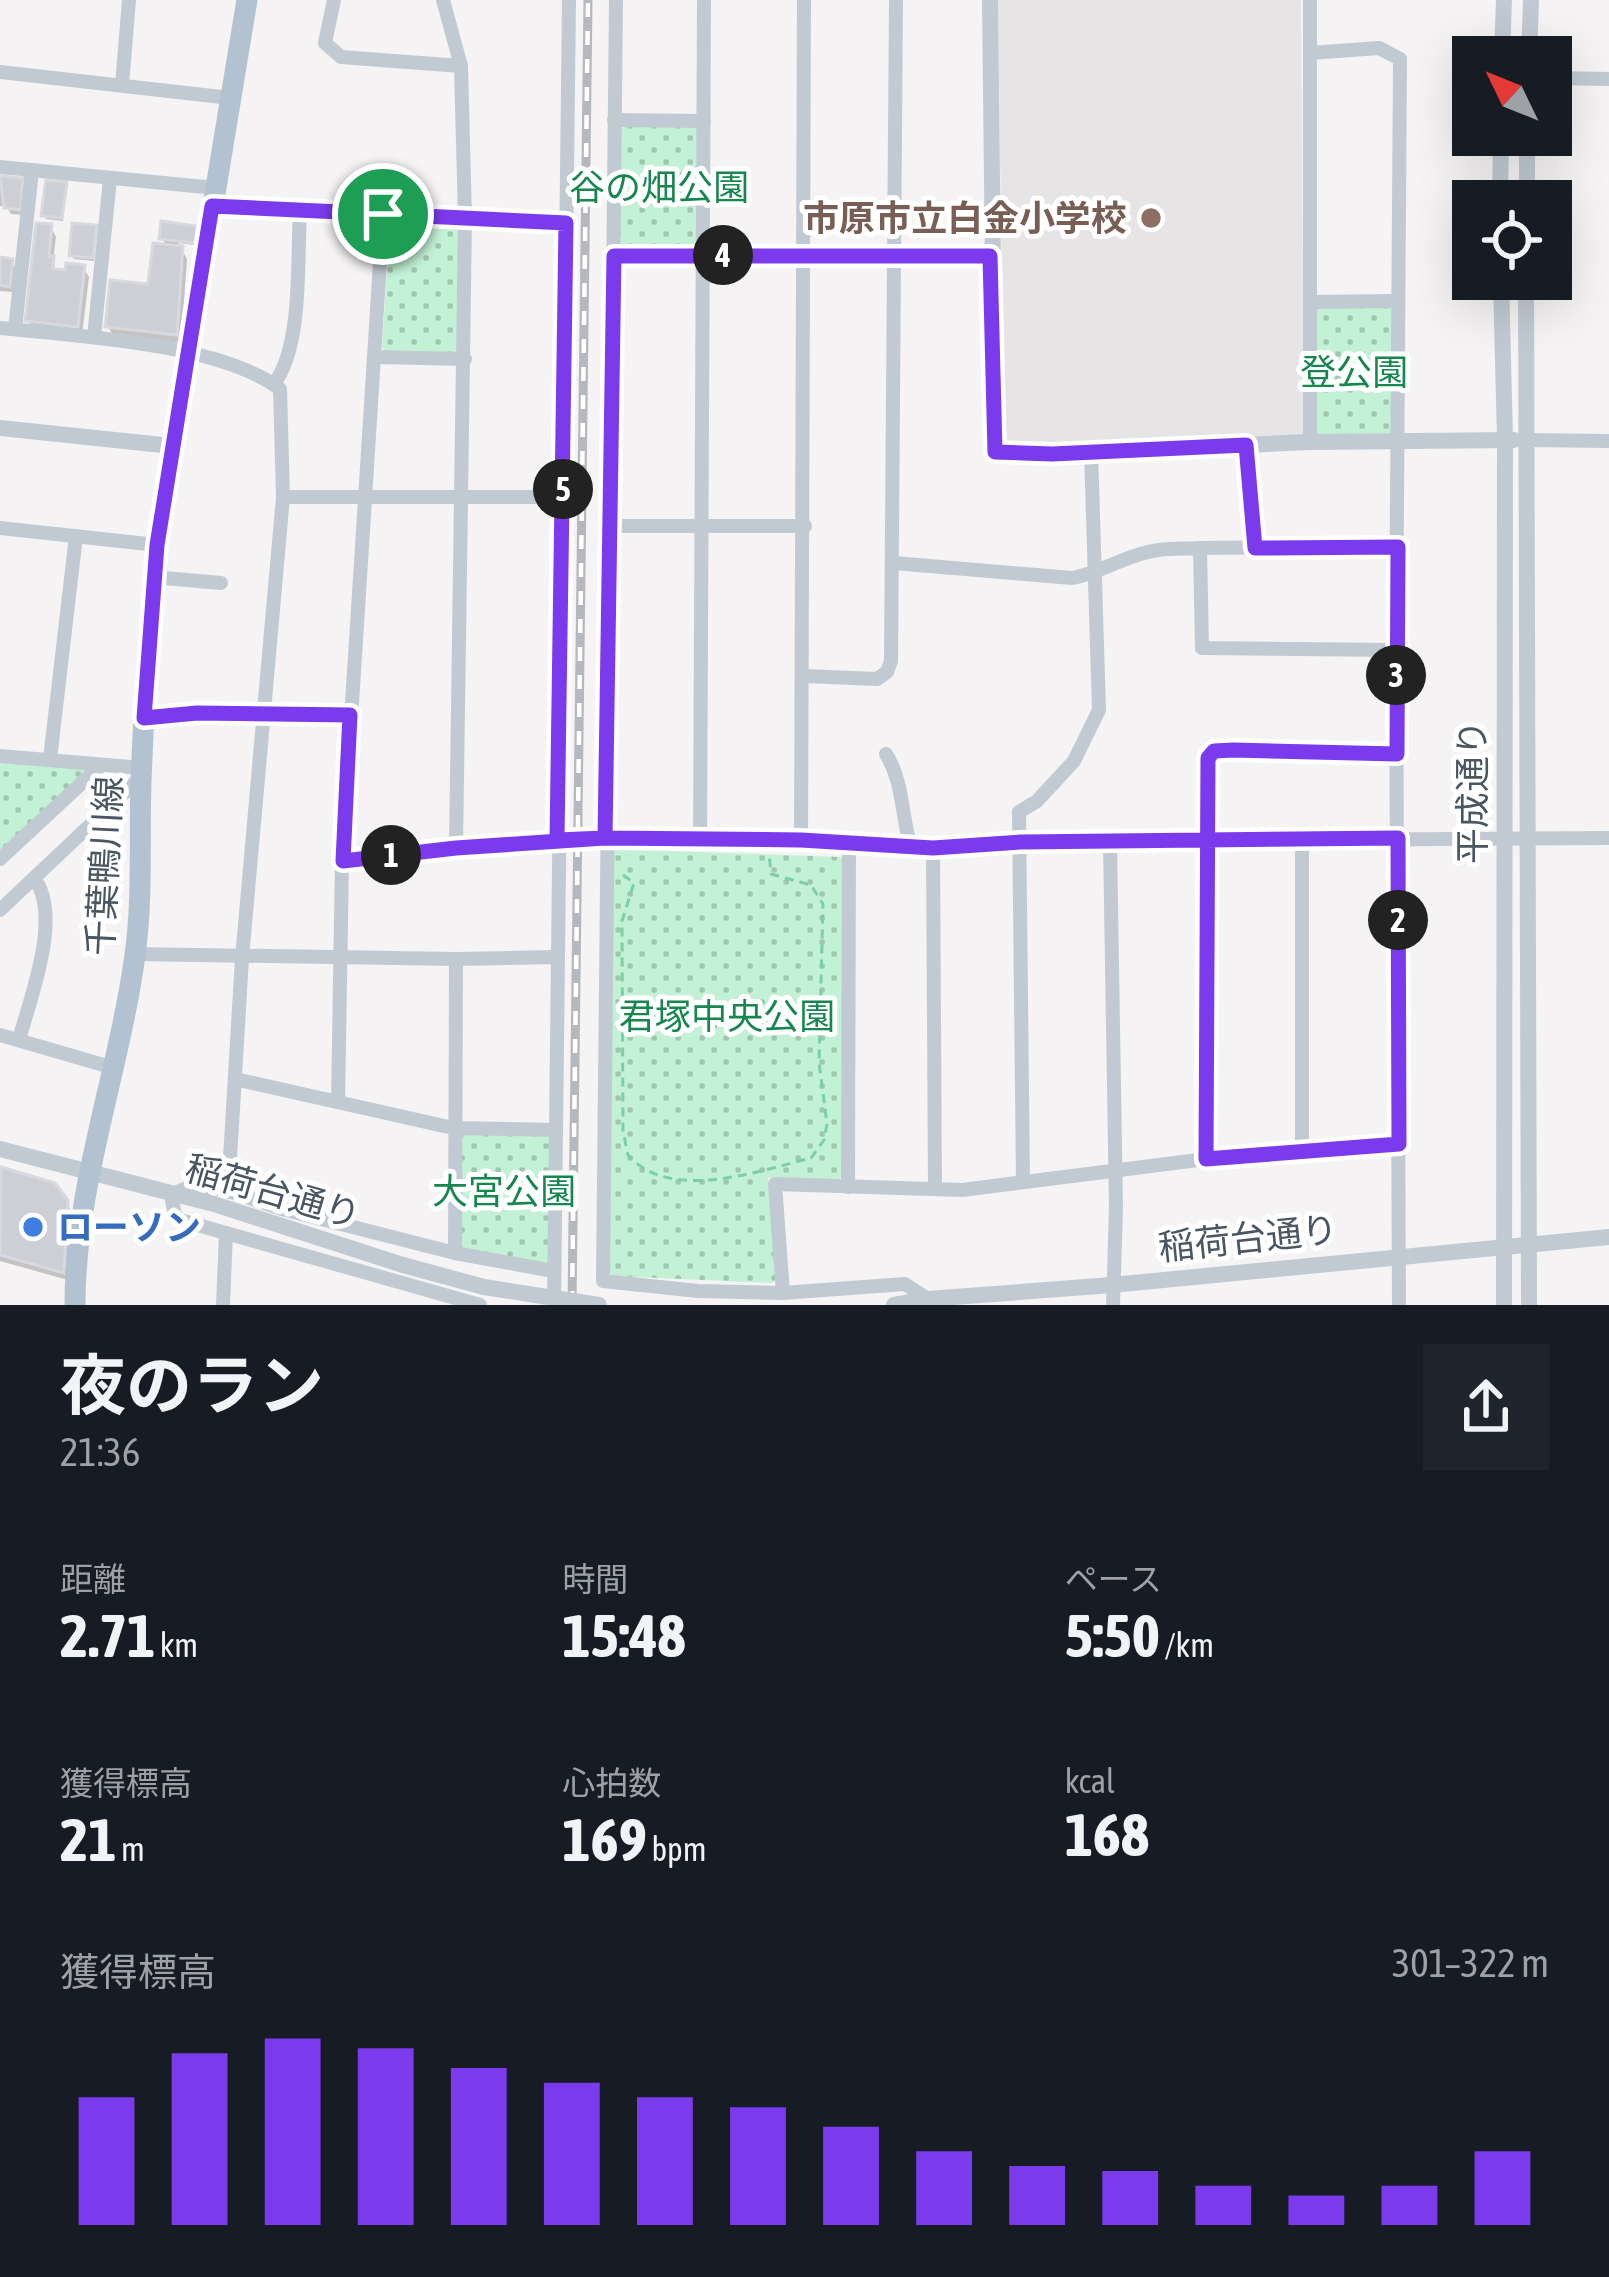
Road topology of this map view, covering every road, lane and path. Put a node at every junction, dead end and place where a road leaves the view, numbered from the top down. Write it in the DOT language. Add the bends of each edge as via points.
graph roads {
  1 [pos="129,0"];
  2 [pos="247,0"];
  3 [pos="334,0"];
  4 [pos="443,0"];
  5 [pos="569,0"];
  6 [pos="616,0"];
  7 [pos="704,0"];
  8 [pos="804,0"];
  9 [pos="896,0"];
  10 [pos="990,0"];
  11 [pos="1310,0"];
  12 [pos="1504,0"];
  13 [pos="1532,0"];
  14 [pos="1503,36"];
  15 [pos="1530,36"];
  16 [pos="1310,53"];
  17 [pos="460,66"];
  18 [pos="0,72"];
  19 [pos="1572,78"];
  20 [pos="1609,79"];
  21 [pos="122,85"];
  22 [pos="230,98"];
  23 [pos="614,120"];
  24 [pos="704,121"];
  25 [pos="0,166"];
  26 [pos="32,171"];
  27 [pos="110,178"];
  28 [pos="214,197"];
  29 [pos="300,210"];
  30 [pos="383,214"];
  31 [pos="466,219"];
  32 [pos="566,223"];
  33 [pos="703,255"];
  34 [pos="895,255"];
  35 [pos="614,256"];
  36 [pos="990,256"];
  37 [pos="802,258"];
  38 [pos="1502,300"];
  39 [pos="1526,300"];
  40 [pos="1398,301"];
  41 [pos="1310,302"];
  42 [pos="8,329"];
  43 [pos="94,337"];
  44 [pos="186,352"];
  45 [pos="375,357"];
  46 [pos="465,359"];
  47 [pos="274,384"];
  48 [pos="0,428"];
  49 [pos="1505,440"];
  50 [pos="1527,440"];
  51 [pos="1609,441"];
  52 [pos="1310,442"];
  53 [pos="1398,442"];
  54 [pos="1246,445"];
  55 [pos="172,446"];
  56 [pos="1091,451"];
  57 [pos="562,496"];
  58 [pos="283,497"];
  59 [pos="364,497"];
  60 [pos="462,498"];
  61 [pos="610,526"];
  62 [pos="805,526"];
  63 [pos="701,527"];
  64 [pos="0,528"];
  65 [pos="76,536"];
  66 [pos="157,545"];
  67 [pos="1398,547"];
  68 [pos="1201,548"];
  69 [pos="1255,548"];
  70 [pos="895,563"];
  71 [pos="1097,573"];
  72 [pos="153,577"];
  73 [pos="221,584"];
  74 [pos="1396,650"];
  75 [pos="804,676"];
  76 [pos="262,712"];
  77 [pos="350,715"];
  78 [pos="144,718"];
  79 [pos="886,754"];
  80 [pos="1397,754"];
  81 [pos="0,756"];
  82 [pos="50,759"];
  83 [pos="99,766"];
  84 [pos="142,772"];
  85 [pos="1505,836"];
  86 [pos="1527,836"];
  87 [pos="605,838"];
  88 [pos="1398,838"];
  89 [pos="1609,838"];
  90 [pos="700,839"];
  91 [pos="1303,839"];
  92 [pos="557,840"];
  93 [pos="767,840"];
  94 [pos="801,840"];
  95 [pos="1208,841"];
  96 [pos="1021,842"];
  97 [pos="1109,842"];
  98 [pos="849,844"];
  99 [pos="911,847"];
  100 [pos="456,848"];
  101 [pos="933,848"];
  102 [pos="0,859"];
  103 [pos="343,861"];
  104 [pos="604,871"];
  105 [pos="34,878"];
  106 [pos="0,910"];
  107 [pos="135,954"];
  108 [pos="341,957"];
  109 [pos="556,957"];
  110 [pos="242,958"];
  111 [pos="456,959"];
  112 [pos="0,1035"];
  113 [pos="19,1040"];
  114 [pos="114,1069"];
  115 [pos="235,1079"];
  116 [pos="338,1102"];
  117 [pos="453,1128"];
  118 [pos="556,1130"];
  119 [pos="1399,1144"];
  120 [pos="0,1149"];
  121 [pos="1302,1151"];
  122 [pos="1206,1159"];
  123 [pos="1114,1169"];
  124 [pos="88,1174"];
  125 [pos="1023,1182"];
  126 [pos="848,1186"];
  127 [pos="935,1189"];
  128 [pos="228,1192"];
  129 [pos="171,1195"];
  130 [pos="226,1233"];
  131 [pos="1609,1237"];
  132 [pos="1528,1244"];
  133 [pos="1503,1246"];
  134 [pos="455,1253"];
  135 [pos="1400,1256"];
  136 [pos="553,1271"];
  137 [pos="1112,1286"];
  138 [pos="783,1293"];
  139 [pos="452,1302"];
  140 [pos="925,1303"];
  141 [pos="76,1305"];
  142 [pos="223,1305"];
  143 [pos="480,1305"];
  144 [pos="554,1305"];
  145 [pos="598,1305"];
  146 [pos="894,1305"];
  147 [pos="1113,1305"];
  148 [pos="1399,1305"];
  149 [pos="1504,1305"];
  150 [pos="1529,1305"];
  1 -- 21 [label="street"];
  2 -- 22 [label="main road, 千葉鴨川線"];
  3 -- 17 [label="street" via="325,43 341,57"];
  4 -- 17 [label="street"];
  5 -- 32 [label="street"];
  6 -- 23 [label="street"];
  7 -- 24 [label="street"];
  8 -- 37 [label="street"];
  9 -- 34 [label="street"];
  10 -- 36 [label="street"];
  11 -- 16 [label="street"];
  12 -- 14 [label="street"];
  13 -- 15 [label="street"];
  16 -- 40 [label="street" via="1379,48 1400,59"];
  16 -- 41 [label="street"];
  17 -- 31 [label="street"];
  18 -- 21 [label="street"];
  19 -- 20 [label="street"];
  21 -- 22 [label="street"];
  22 -- 28 [label="main road, 千葉鴨川線"];
  23 -- 24 [label="street"];
  23 -- 35 [label="street"];
  24 -- 33 [label="street"];
  25 -- 26 [label="street"];
  26 -- 27 [label="street"];
  26 -- 42 [label="street"];
  27 -- 28 [label="street"];
  27 -- 43 [label="street"];
  28 -- 29 [label="street"];
  28 -- 44 [label="main road, 千葉鴨川線"];
  29 -- 30 [label="street"];
  29 -- 47 [label="street" via="291,339"];
  30 -- 31 [label="street"];
  30 -- 45 [label="street"];
  31 -- 32 [label="street"];
  31 -- 46 [label="street"];
  32 -- 57 [label="street"];
  33 -- 35 [label="street"];
  33 -- 37 [label="street"];
  33 -- 63 [label="street"];
  34 -- 36 [label="street"];
  34 -- 37 [label="street"];
  34 -- 70 [label="street"];
  35 -- 61 [label="street"];
  36 -- 56 [label="street" via="995,452"];
  37 -- 62 [label="street"];
  38 -- 49 [label="street, 平成通り"];
  39 -- 50 [label="street, 平成通り"];
  40 -- 41 [label="street"];
  40 -- 53 [label="street"];
  41 -- 52 [label="street"];
  42 -- 43 [label="street"];
  43 -- 44 [label="street"];
  44 -- 47 [label="street"];
  44 -- 55 [label="main road, 千葉鴨川線"];
  45 -- 46 [label="street"];
  45 -- 59 [label="street"];
  46 -- 60 [label="street"];
  47 -- 58 [label="street"];
  48 -- 55 [label="street"];
  49 -- 50 [label="street"];
  49 -- 53 [label="street"];
  49 -- 85 [label="street, 平成通り"];
  50 -- 51 [label="street"];
  50 -- 86 [label="street, 平成通り"];
  52 -- 53 [label="street"];
  52 -- 54 [label="street"];
  53 -- 67 [label="street"];
  54 -- 56 [label="street"];
  54 -- 69 [label="street"];
  55 -- 66 [label="main road, 千葉鴨川線"];
  56 -- 71 [label="street"];
  57 -- 60 [label="street"];
  57 -- 92 [label="street"];
  58 -- 59 [label="street"];
  58 -- 76 [label="street"];
  59 -- 60 [label="street"];
  59 -- 77 [label="street"];
  60 -- 100 [label="street"];
  61 -- 63 [label="street"];
  61 -- 87 [label="street"];
  62 -- 63 [label="street"];
  62 -- 75 [label="street"];
  63 -- 90 [label="street"];
  64 -- 65 [label="street"];
  65 -- 66 [label="street"];
  65 -- 82 [label="street"];
  66 -- 72 [label="main road, 千葉鴨川線"];
  67 -- 69 [label="street"];
  67 -- 74 [label="street"];
  68 -- 69 [label="street"];
  68 -- 71 [label="street" via="1157,550"];
  68 -- 74 [label="street" via="1202,648"];
  70 -- 71 [label="street" via="1072,578"];
  70 -- 75 [label="street" via="887,673"];
  71 -- 96 [label="street" via="1100,710 1074,761 1019,812"];
  72 -- 73 [label="street"];
  72 -- 78 [label="main road, 千葉鴨川線"];
  74 -- 80 [label="street"];
  75 -- 94 [label="street"];
  76 -- 77 [label="street"];
  76 -- 78 [label="street"];
  76 -- 110 [label="street"];
  77 -- 103 [label="street"];
  78 -- 84 [label="main road, 千葉鴨川線"];
  79 -- 99 [label="street"];
  80 -- 88 [label="street"];
  80 -- 95 [label="street" via="1214,751"];
  81 -- 82 [label="street"];
  82 -- 83 [label="street"];
  83 -- 84 [label="street"];
  83 -- 102 [label="street"];
  84 -- 105 [label="street"];
  84 -- 107 [label="main road, 千葉鴨川線"];
  85 -- 86 [label="street"];
  85 -- 88 [label="street"];
  85 -- 133 [label="street, 平成通り"];
  86 -- 89 [label="street"];
  86 -- 132 [label="street, 平成通り"];
  87 -- 90 [label="street"];
  87 -- 92 [label="street"];
  87 -- 104 [label="street"];
  88 -- 91 [label="street"];
  88 -- 119 [label="street"];
  90 -- 93 [label="street"];
  91 -- 95 [label="street"];
  91 -- 121 [label="street"];
  92 -- 100 [label="street"];
  92 -- 109 [label="street"];
  93 -- 94 [label="street"];
  93 -- 104 [label="path" via="771,874 812,885 823,904 824,1140 811,1158 713,1178 664,1178 628,1155 622,921 634,883"];
  94 -- 98 [label="street"];
  95 -- 97 [label="street"];
  95 -- 122 [label="street"];
  96 -- 97 [label="street"];
  96 -- 101 [label="street"];
  96 -- 125 [label="street"];
  97 -- 123 [label="street"];
  98 -- 99 [label="street"];
  98 -- 126 [label="street"];
  99 -- 101 [label="street"];
  100 -- 103 [label="street"];
  101 -- 127 [label="street"];
  103 -- 108 [label="street"];
  104 -- 138 [label="street" via="603,1281"];
  105 -- 106 [label="street"];
  105 -- 113 [label="street" via="42,888 45,944"];
  107 -- 110 [label="street"];
  107 -- 114 [label="main road, 千葉鴨川線"];
  108 -- 110 [label="street"];
  108 -- 111 [label="street"];
  108 -- 116 [label="street"];
  109 -- 111 [label="street"];
  109 -- 118 [label="street"];
  110 -- 115 [label="street"];
  111 -- 117 [label="street"];
  112 -- 113 [label="street"];
  113 -- 114 [label="street"];
  114 -- 124 [label="main road, 千葉鴨川線"];
  115 -- 116 [label="street"];
  115 -- 128 [label="street"];
  116 -- 117 [label="street"];
  117 -- 118 [label="street"];
  117 -- 134 [label="street"];
  118 -- 136 [label="street"];
  119 -- 121 [label="street"];
  119 -- 135 [label="street"];
  120 -- 124 [label="street, 稲荷台通り"];
  121 -- 122 [label="street"];
  122 -- 123 [label="street"];
  123 -- 125 [label="street"];
  123 -- 137 [label="street"];
  124 -- 129 [label="street, 稲荷台通り"];
  124 -- 141 [label="main road, 千葉鴨川線"];
  125 -- 127 [label="street"];
  126 -- 127 [label="street"];
  126 -- 138 [label="street" via="776,1184"];
  128 -- 129 [label="street" via="189,1186"];
  128 -- 134 [label="street"];
  129 -- 130 [label="street" via="180,1220"];
  129 -- 145 [label="street, 稲荷台通り, bridge" via="484,1287"];
  130 -- 139 [label="street"];
  130 -- 142 [label="street"];
  131 -- 132 [label="street, 稲荷台通り"];
  132 -- 133 [label="street, 稲荷台通り"];
  132 -- 150 [label="street, 平成通り"];
  133 -- 135 [label="street, 稲荷台通り"];
  133 -- 149 [label="street, 平成通り"];
  134 -- 136 [label="street"];
  135 -- 137 [label="street, 稲荷台通り"];
  135 -- 148 [label="street"];
  136 -- 144 [label="street"];
  137 -- 140 [label="street, 稲荷台通り"];
  137 -- 147 [label="street"];
  138 -- 140 [label="street" via="905,1284"];
  139 -- 143 [label="street"];
  140 -- 146 [label="street, 稲荷台通り"];
}
